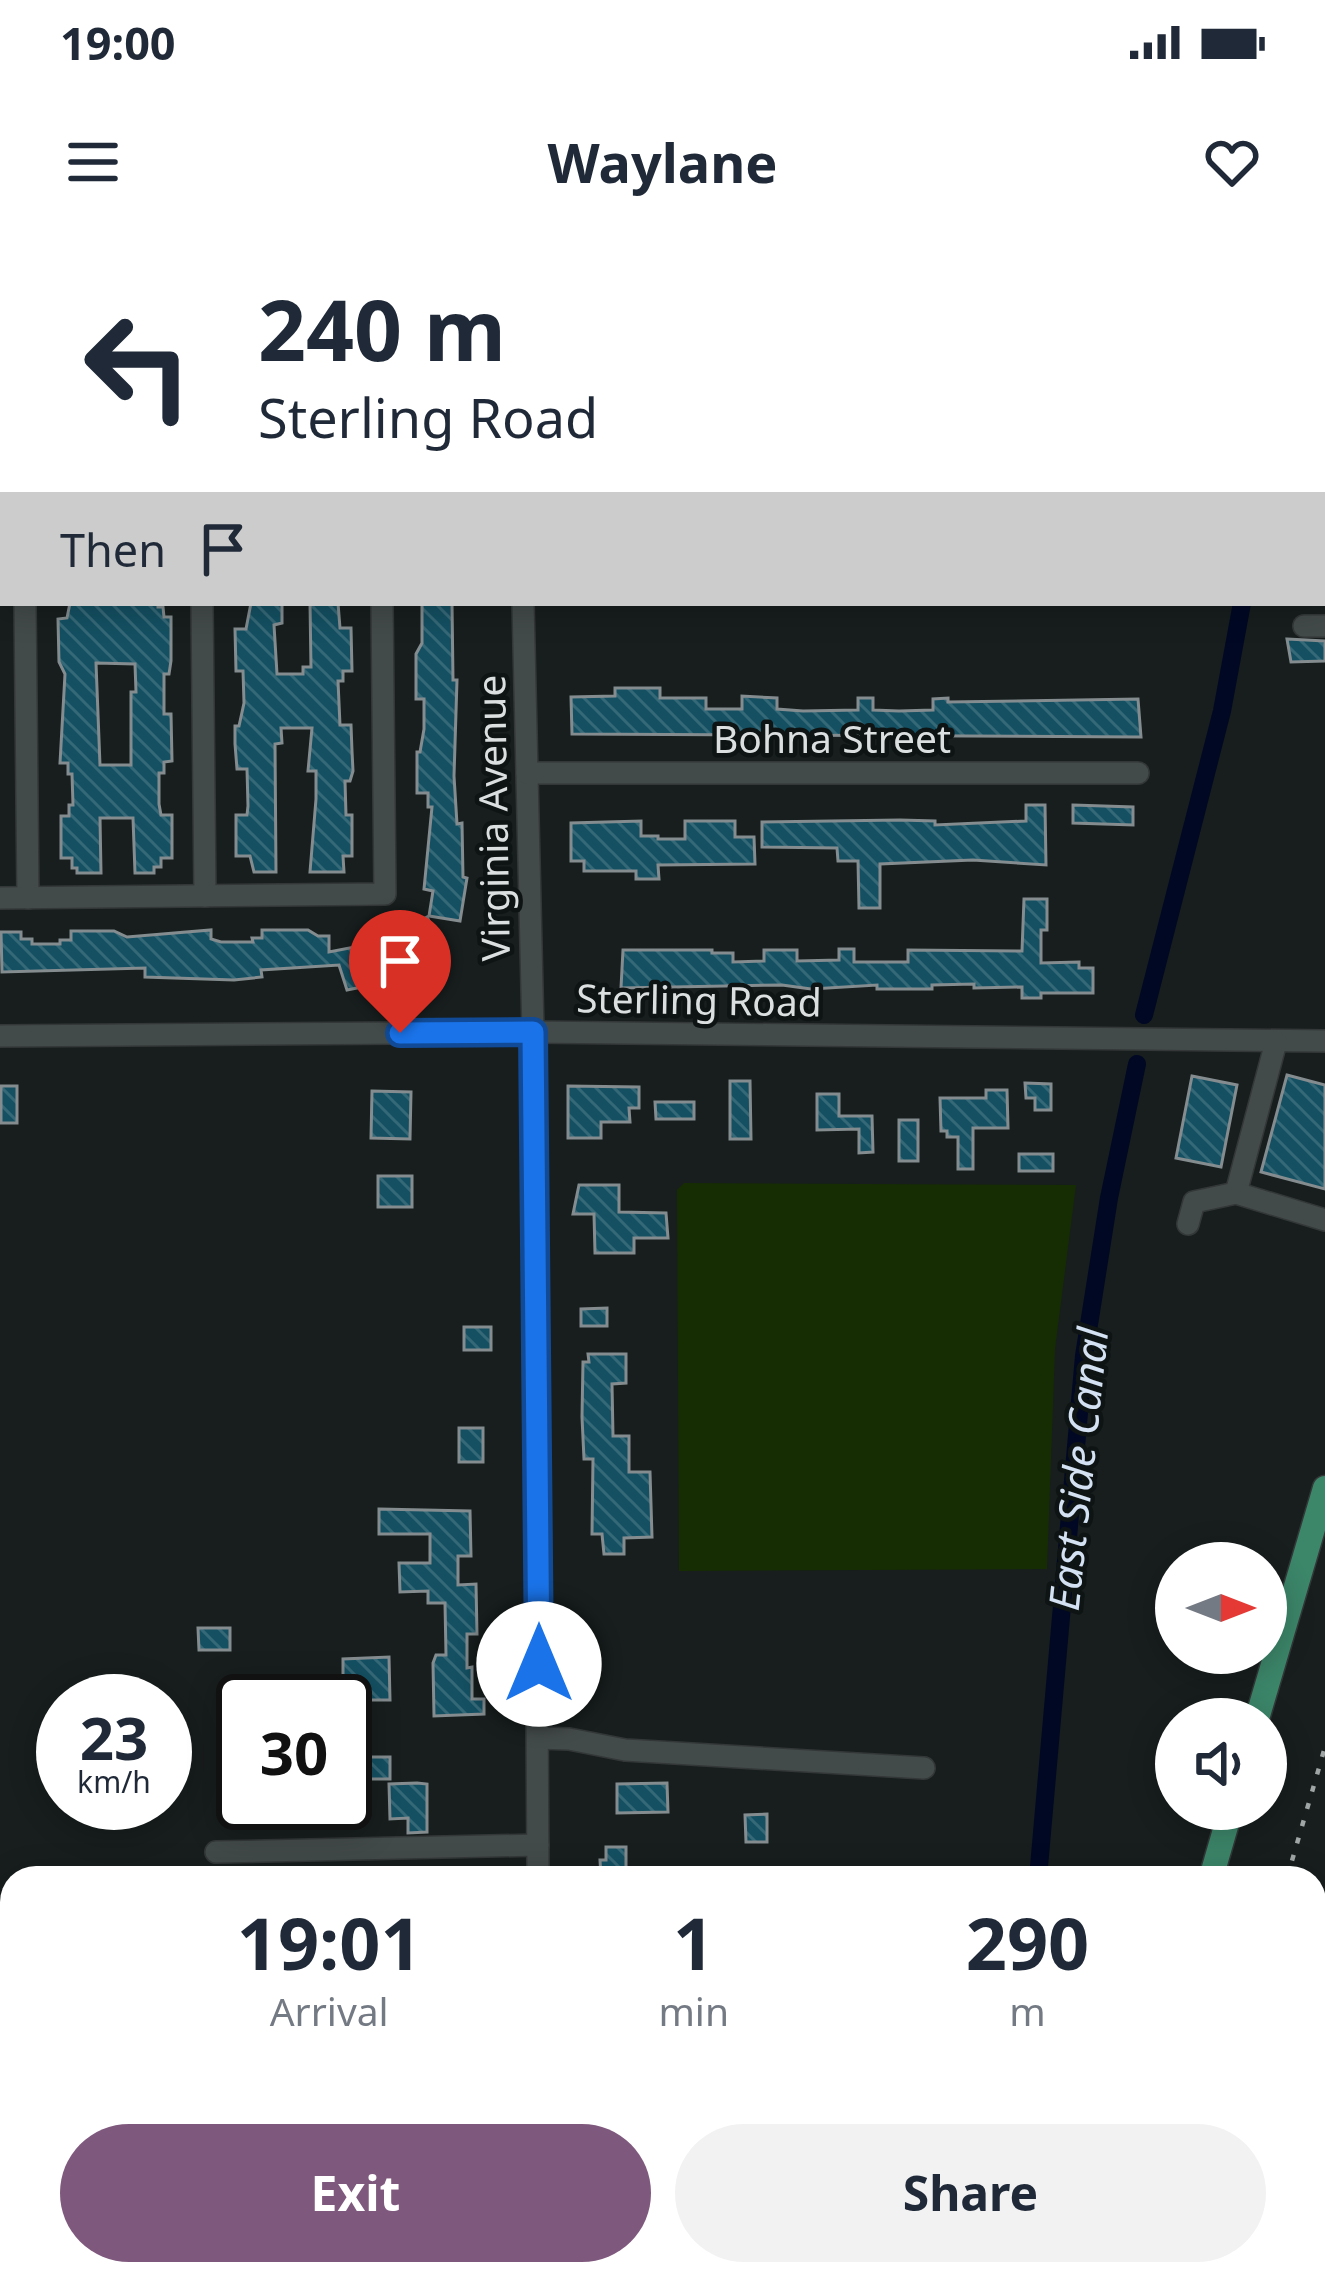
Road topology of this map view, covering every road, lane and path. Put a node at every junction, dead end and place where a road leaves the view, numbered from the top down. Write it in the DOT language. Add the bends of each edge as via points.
graph roads {
  1 [pos="25,606"];
  2 [pos="202,606"];
  3 [pos="382,606"];
  4 [pos="523,606"];
  5 [pos="527,773"];
  6 [pos="1138,773"];
  7 [pos="205,896"];
  8 [pos="0,898"];
  9 [pos="28,898"];
  10 [pos="533,1032"];
  11 [pos="0,1036"];
  12 [pos="1325,1041"];
  13 [pos="1276,1042"];
  14 [pos="1236,1193"];
  15 [pos="1325,1220"];
  16 [pos="1188,1224"];
  17 [pos="1325,1488"];
  18 [pos="1263,1698"];
  19 [pos="538,1738"];
  20 [pos="924,1768"];
  21 [pos="1225,1830"];
  22 [pos="538,1845"];
  23 [pos="216,1852"];
  24 [pos="538,1866"];
  25 [pos="1214,1866"];
  1 -- 9 [label="street"];
  2 -- 7 [label="street"];
  3 -- 7 [label="street" via="385,895"];
  4 -- 5 [label="street, Virginia Avenue"];
  5 -- 6 [label="street, Bohna Street"];
  5 -- 10 [label="street, Virginia Avenue"];
  7 -- 9 [label="street"];
  8 -- 9 [label="street"];
  10 -- 11 [label="street, Sterling Road"];
  10 -- 13 [label="street, Sterling Road"];
  10 -- 19 [label="street, Virginia Avenue"];
  12 -- 13 [label="street, Sterling Road"];
  13 -- 14 [label="street"];
  14 -- 15 [label="street"];
  14 -- 16 [label="street" via="1194,1202"];
  17 -- 18 [label="main road"];
  19 -- 20 [label="street"];
  19 -- 22 [label="street, Virginia Avenue"];
  21 -- 25 [label="main road"];
  22 -- 23 [label="street"];
  22 -- 24 [label="street, Virginia Avenue"];
}
